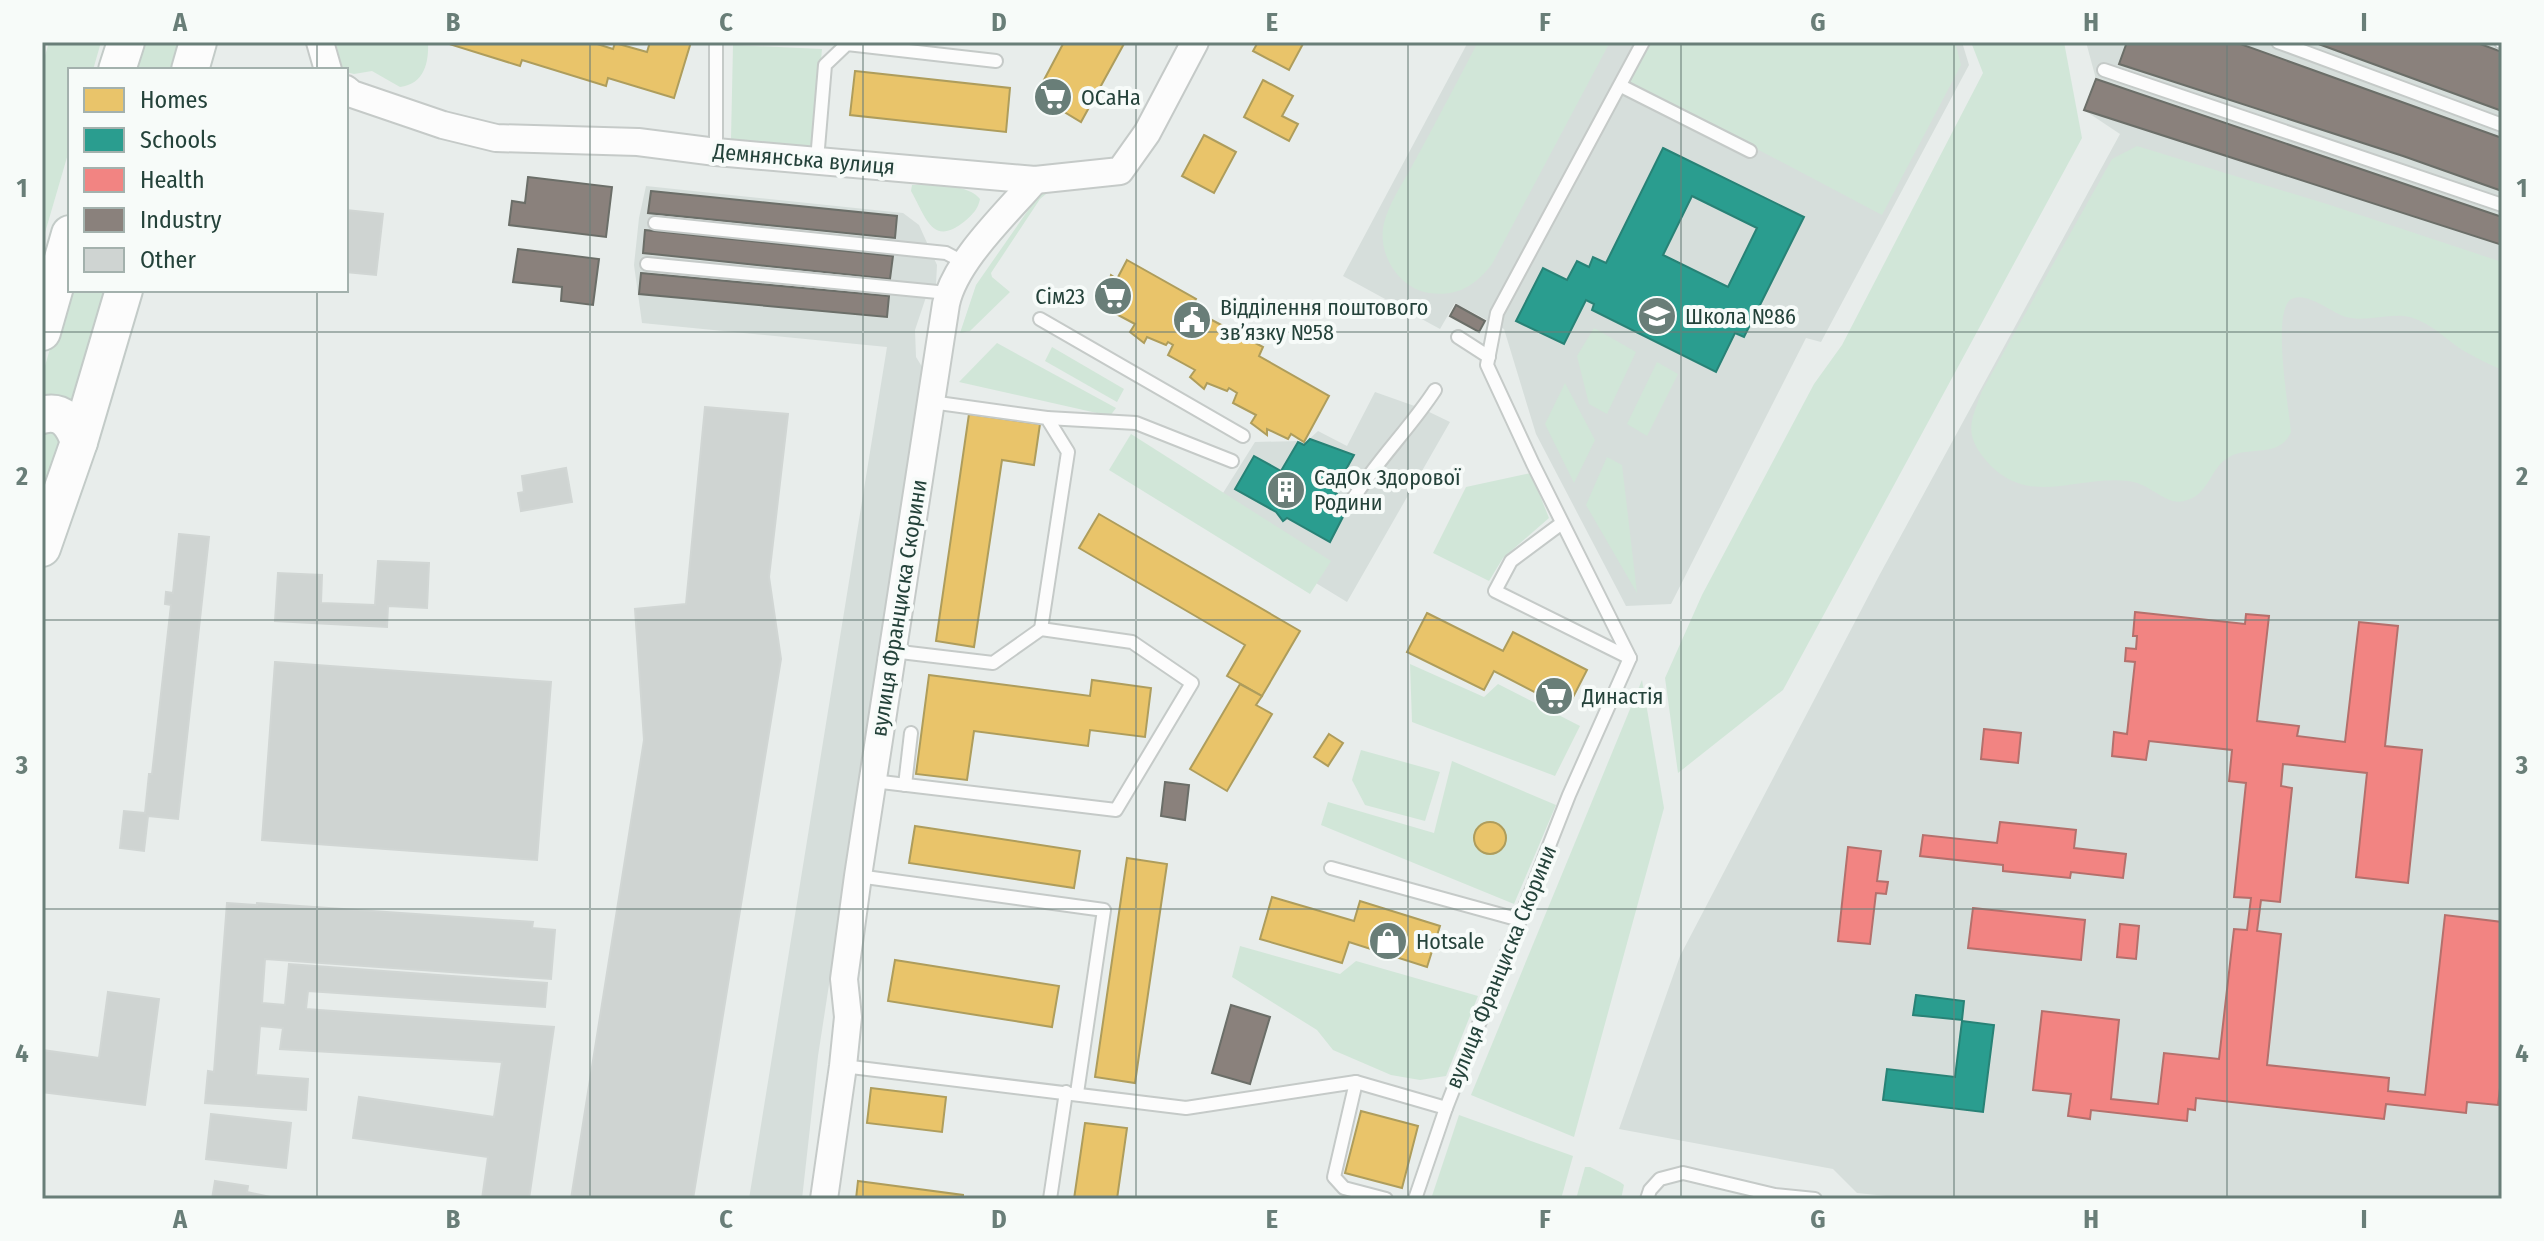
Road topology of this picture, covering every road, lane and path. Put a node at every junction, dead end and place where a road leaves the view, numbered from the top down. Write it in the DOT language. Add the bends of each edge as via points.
graph roads {
  1 [pos="126,42"];
  2 [pos="198,42"];
  3 [pos="320,42"];
  4 [pos="716,42"];
  5 [pos="1195,42"];
  6 [pos="1643,42"];
  7 [pos="2278,42"];
  8 [pos="996,61"];
  9 [pos="118,68"];
  10 [pos="191,68"];
  11 [pos="327,68"];
  12 [pos="2104,70"];
  13 [pos="1621,86"];
  14 [pos="348,91"];
  15 [pos="2502,125"];
  16 [pos="1750,151"];
  17 [pos="716,152"];
  18 [pos="817,160"];
  19 [pos="1035,180"];
  20 [pos="2502,205"];
  21 [pos="655,223"];
  22 [pos="68,241"];
  23 [pos="965,263"];
  24 [pos="647,264"];
  25 [pos="123,292"];
  26 [pos="948,293"];
  27 [pos="1040,319"];
  28 [pos="42,332"];
  29 [pos="1458,337"];
  30 [pos="1489,357"];
  31 [pos="1435,390"];
  32 [pos="931,402"];
  33 [pos="42,415"];
  34 [pos="1047,418"];
  35 [pos="1243,436"];
  36 [pos="79,442"];
  37 [pos="1232,461"];
  38 [pos="1350,504"];
  39 [pos="1562,523"];
  40 [pos="42,548"];
  41 [pos="1041,629"];
  42 [pos="892,651"];
  43 [pos="1630,658"];
  44 [pos="911,733"];
  45 [pos="873,781"];
  46 [pos="905,785"];
  47 [pos="1331,868"];
  48 [pos="858,876"];
  49 [pos="1520,920"];
  50 [pos="843,1066"];
  51 [pos="1356,1082"];
  52 [pos="1071,1092"];
  53 [pos="1446,1108"];
  54 [pos="1774,1197"];
  55 [pos="824,1199"];
  56 [pos="1050,1199"];
  57 [pos="1386,1199"];
  58 [pos="1415,1199"];
  59 [pos="1647,1199"];
  60 [pos="1815,1199"];
  1 -- 9 [label="main road"];
  2 -- 10 [label="main road"];
  3 -- 11 [label="street"];
  4 -- 17 [label="lane"];
  5 -- 19 [label="street, Демнянська вулиця" via="1147,133 1120,171"];
  6 -- 13 [label="lane"];
  7 -- 15 [label="lane"];
  8 -- 18 [label="lane" via="847,44 825,65"];
  12 -- 20 [label="lane"];
  13 -- 16 [label="lane"];
  13 -- 30 [label="lane" via="1497,313"];
  14 -- 17 [label="street, Демнянська вулиця" via="496,138 638,142"];
  17 -- 18 [label="street, Демнянська вулиця"];
  18 -- 19 [label="street, Демнянська вулиця"];
  19 -- 23 [label="street, вулиця Франциска Скорини"];
  21 -- 23 [label="lane" via="946,253"];
  22 -- 28 [label="main road"];
  23 -- 26 [label="street, вулиця Франциска Скорини"];
  24 -- 26 [label="lane"];
  25 -- 36 [label="main road"];
  26 -- 32 [label="street, вулиця Франциска Скорини"];
  27 -- 35 [label="lane"];
  29 -- 30 [label="lane"];
  30 -- 39 [label="lane" via="1487,365"];
  31 -- 38 [label="lane"];
  32 -- 34 [label="lane"];
  32 -- 42 [label="street, вулиця Франциска Скорини"];
  33 -- 36 [label="main road" via="63,416"];
  34 -- 37 [label="lane" via="1136,423"];
  34 -- 41 [label="lane" via="1068,452"];
  36 -- 40 [label="main road"];
  39 -- 43 [label="lane"];
  39 -- 43 [label="lane" via="1511,561 1495,591"];
  41 -- 42 [label="lane" via="993,663"];
  41 -- 46 [label="lane" via="1132,642 1192,683 1116,810"];
  42 -- 45 [label="street, вулиця Франциска Скорини"];
  43 -- 49 [label="lane, вулиця Франциска Скорини"];
  44 -- 46 [label="lane"];
  45 -- 46 [label="lane"];
  45 -- 48 [label="street, вулиця Франциска Скорини"];
  47 -- 49 [label="lane"];
  48 -- 50 [label="street, вулиця Франциска Скорини" via="844,979 848,1017"];
  48 -- 52 [label="lane" via="1104,910"];
  49 -- 53 [label="lane, вулиця Франциска Скорини"];
  50 -- 52 [label="lane, вулиця Франциска Скорини"];
  50 -- 55 [label="street, вулиця Франциска Скорини"];
  51 -- 52 [label="lane, вулиця Франциска Скорини" via="1186,1108"];
  51 -- 53 [label="lane, вулиця Франциска Скорини"];
  51 -- 57 [label="lane" via="1334,1177 1344,1188"];
  52 -- 56 [label="lane"];
  53 -- 58 [label="lane"];
  54 -- 59 [label="lane" via="1683,1173 1660,1179"];
  54 -- 60 [label="lane"];
}
